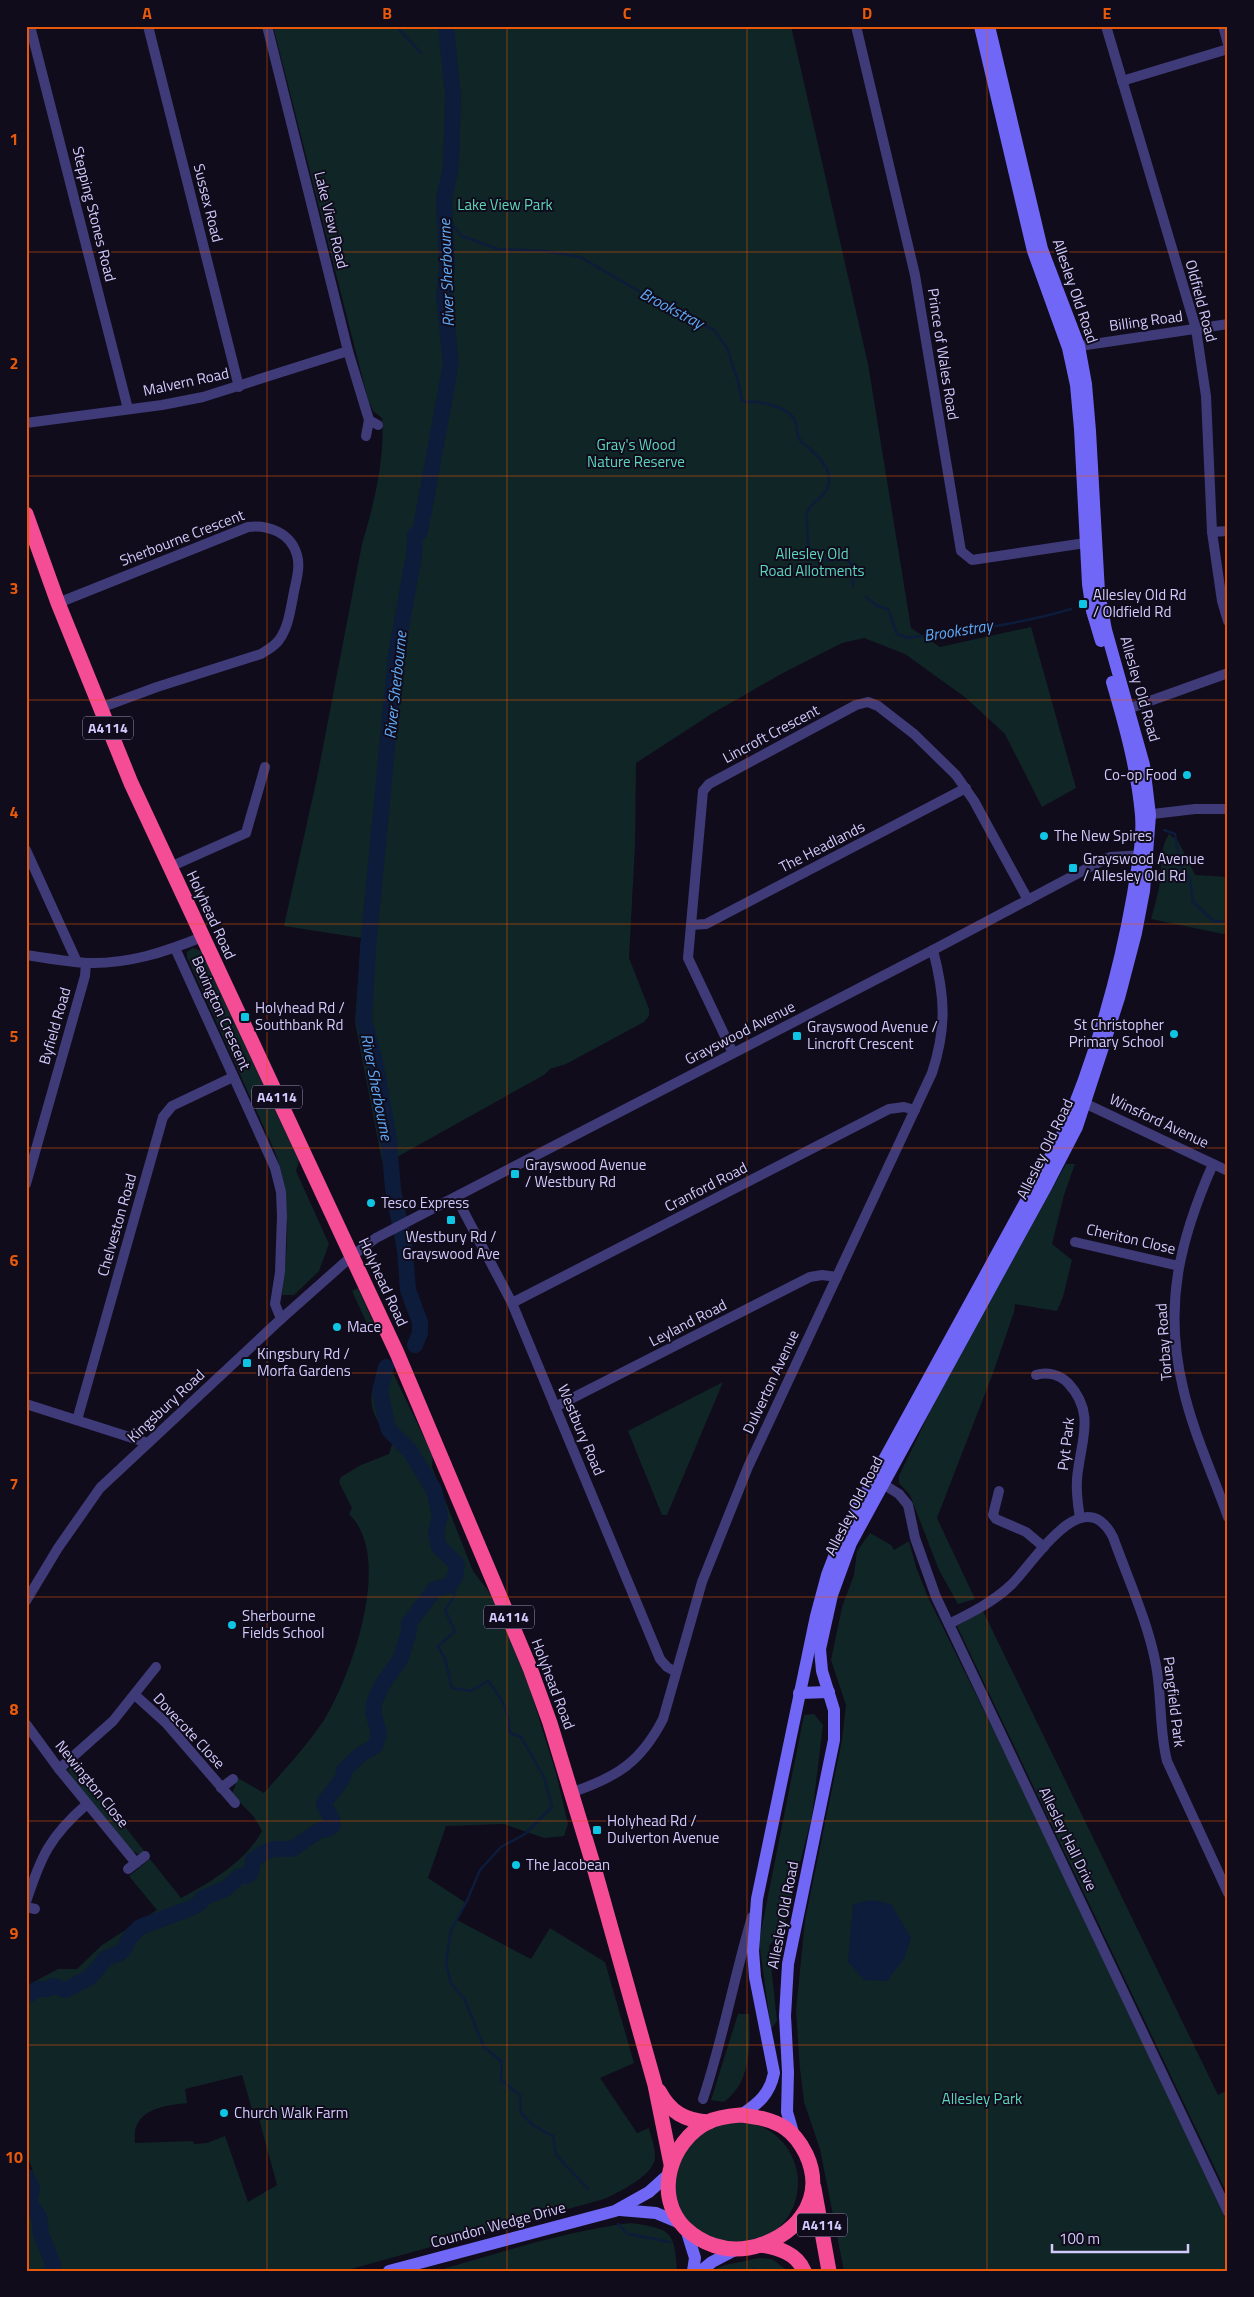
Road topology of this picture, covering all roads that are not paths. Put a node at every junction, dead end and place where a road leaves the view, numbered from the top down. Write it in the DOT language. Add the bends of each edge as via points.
graph roads {
  1 [pos="30,26"];
  2 [pos="148,26"];
  3 [pos="267,26"];
  4 [pos="856,26"];
  5 [pos="980,26"];
  6 [pos="989,26"];
  7 [pos="1106,26"];
  8 [pos="1223,26"];
  9 [pos="1228,44"];
  10 [pos="1228,49"];
  11 [pos="1122,81"];
  12 [pos="1009,132"];
  13 [pos="1228,324"];
  14 [pos="1196,329"];
  15 [pos="1073,347"];
  16 [pos="348,351"];
  17 [pos="239,386"];
  18 [pos="128,409"];
  19 [pos="26,424"];
  20 [pos="366,436"];
  21 [pos="26,514"];
  22 [pos="1228,531"];
  23 [pos="1212,532"];
  24 [pos="1090,542"];
  25 [pos="58,603"];
  26 [pos="1228,621"];
  27 [pos="1228,674"];
  28 [pos="100,708"];
  29 [pos="1125,710"];
  30 [pos="265,767"];
  31 [pos="966,788"];
  32 [pos="1228,809"];
  33 [pos="1145,815"];
  34 [pos="26,850"];
  35 [pos="1144,855"];
  36 [pos="170,868"];
  37 [pos="1028,900"];
  38 [pos="691,925"];
  39 [pos="202,937"];
  40 [pos="175,948"];
  41 [pos="933,950"];
  42 [pos="26,955"];
  43 [pos="82,962"];
  44 [pos="733,1053"];
  45 [pos="233,1077"];
  46 [pos="1081,1102"];
  47 [pos="915,1110"];
  48 [pos="1213,1164"];
  49 [pos="1228,1171"];
  50 [pos="26,1184"];
  51 [pos="456,1196"];
  52 [pos="1075,1242"];
  53 [pos="352,1256"];
  54 [pos="1179,1266"];
  55 [pos="837,1277"];
  56 [pos="512,1303"];
  57 [pos="975,1304"];
  58 [pos="281,1319"];
  59 [pos="1036,1375"];
  60 [pos="26,1404"];
  61 [pos="555,1408"];
  62 [pos="77,1420"];
  63 [pos="148,1443"];
  64 [pos="883,1484"];
  65 [pos="999,1491"];
  66 [pos="1228,1517"];
  67 [pos="1080,1518"];
  68 [pos="1044,1547"];
  69 [pos="26,1601"];
  70 [pos="949,1624"];
  71 [pos="156,1667"];
  72 [pos="676,1672"];
  73 [pos="799,1692"];
  74 [pos="829,1692"];
  75 [pos="135,1695"];
  76 [pos="26,1724"];
  77 [pos="59,1769"];
  78 [pos="233,1779"];
  79 [pos="221,1788"];
  80 [pos="572,1792"];
  81 [pos="87,1804"];
  82 [pos="235,1804"];
  83 [pos="145,1856"];
  84 [pos="1228,1893"];
  85 [pos="757,1899"];
  86 [pos="26,1902"];
  87 [pos="656,2085"];
  88 [pos="703,2099"];
  89 [pos="741,2115"];
  90 [pos="709,2122"];
  91 [pos="794,2136"];
  92 [pos="670,2169"];
  93 [pos="812,2179"];
  94 [pos="615,2211"];
  95 [pos="1228,2212"];
  96 [pos="683,2226"];
  97 [pos="761,2246"];
  98 [pos="735,2250"];
  99 [pos="389,2271"];
  100 [pos="692,2271"];
  101 [pos="701,2271"];
  102 [pos="804,2271"];
  103 [pos="829,2271"];
  1 -- 18 [label="street, Stepping Stones Road"];
  2 -- 17 [label="street, Sussex Road"];
  3 -- 16 [label="street, Lake View Road"];
  4 -- 24 [label="street, Prince of Wales Road" via="915,275 961,551 972,560"];
  5 -- 12 [label="main road, Allesley Old Road"];
  6 -- 12 [label="main road, Allesley Old Road"];
  7 -- 11 [label="street, Oldfield Road"];
  8 -- 9 [label="street"];
  10 -- 11 [label="street"];
  11 -- 14 [label="street, Oldfield Road"];
  12 -- 15 [label="main road, Allesley Old Road"];
  13 -- 14 [label="street, Billing Road"];
  14 -- 15 [label="street, Billing Road"];
  14 -- 23 [label="street, Oldfield Road" via="1206,396"];
  15 -- 24 [label="main road, Allesley Old Road" via="1086,384 1090,431"];
  16 -- 17 [label="street, Malvern Road"];
  16 -- 20 [label="street, Lake View Road" via="374,422"];
  17 -- 18 [label="street, Malvern Road" via="203,397"];
  18 -- 19 [label="street, Malvern Road"];
  21 -- 25 [label="highway, Holyhead Road / A4114"];
  22 -- 23 [label="street"];
  23 -- 26 [label="street, Oldfield Road"];
  24 -- 29 [label="main road, Allesley Old Road"];
  25 -- 28 [label="highway, Holyhead Road / A4114"];
  25 -- 28 [label="street, Sherbourne Crescent" via="248,527 274,529 285,537 297,555 298,570 289,617 274,646 261,654"];
  27 -- 29 [label="street"];
  28 -- 36 [label="highway, Holyhead Road / A4114" via="130,783"];
  29 -- 33 [label="main road, Allesley Old Road"];
  30 -- 36 [label="street" via="246,833"];
  31 -- 37 [label="street, Lincroft Crescent"];
  31 -- 38 [label="street, The Headlands" via="706,924"];
  31 -- 38 [label="street, Lincroft Crescent" via="932,749 886,712 868,702 856,706 709,784 703,791"];
  32 -- 33 [label="street"];
  33 -- 35 [label="main road, Allesley Old Road"];
  34 -- 43 [label="street"];
  35 -- 37 [label="street, Grayswood Avenue" via="1103,860"];
  35 -- 46 [label="main road, Allesley Old Road" via="1136,933 1117,1004"];
  36 -- 39 [label="highway, Holyhead Road / A4114"];
  37 -- 41 [label="street, Grayswood Avenue"];
  38 -- 44 [label="street, Lincroft Crescent" via="689,964"];
  39 -- 40 [label="street"];
  39 -- 53 [label="highway, Holyhead Road / A4114"];
  40 -- 43 [label="street" via="128,961"];
  40 -- 45 [label="street, Bevington Crescent"];
  41 -- 44 [label="street, Grayswood Avenue"];
  41 -- 47 [label="street, Dulverton Avenue" via="943,995 942,1033 932,1073"];
  42 -- 43 [label="street"];
  43 -- 50 [label="street, Byfield Road" via="85,976"];
  44 -- 51 [label="street, Grayswood Avenue"];
  45 -- 58 [label="street, Bevington Crescent" via="266,1146 280,1192 282,1237 275,1304"];
  45 -- 62 [label="street, Chelveston Road" via="172,1106 163,1117"];
  46 -- 48 [label="street, Winsford Avenue"];
  46 -- 57 [label="main road, Allesley Old Road" via="1077,1127 1062,1157"];
  47 -- 55 [label="street, Dulverton Avenue"];
  47 -- 56 [label="street, Cranford Road" via="904,1107 889,1110"];
  48 -- 49 [label="street, Winsford Avenue"];
  48 -- 54 [label="street, Torbay Road" via="1188,1223"];
  51 -- 53 [label="street, Grayswood Avenue" via="376,1238"];
  51 -- 56 [label="street, Westbury Road"];
  52 -- 54 [label="street, Cheriton Close"];
  53 -- 58 [label="street, Kingsbury Road"];
  53 -- 80 [label="highway, Holyhead Road / A4114" via="404,1369 530,1668"];
  54 -- 66 [label="street, Torbay Road" via="1175,1313 1179,1370 1188,1405"];
  55 -- 61 [label="street, Leyland Road" via="810,1277"];
  55 -- 72 [label="street, Dulverton Avenue" via="766,1425 728,1515 702,1582"];
  56 -- 61 [label="street, Westbury Road"];
  57 -- 64 [label="main road, Allesley Old Road"];
  57 -- 73 [label="main road, Allesley Old Road" via="842,1536 827,1575"];
  58 -- 63 [label="street, Kingsbury Road"];
  59 -- 67 [label="street, Pyt Park" via="1044,1373 1063,1378 1083,1405 1085,1425 1076,1480"];
  60 -- 62 [label="street"];
  61 -- 72 [label="street, Westbury Road" via="660,1659"];
  62 -- 63 [label="street"];
  63 -- 69 [label="street, Kingsbury Road" via="93,1496"];
  64 -- 70 [label="street, Allesley Hall Drive" via="899,1494 908,1505 923,1562"];
  64 -- 74 [label="main road, Allesley Old Road" via="851,1543 832,1595 820,1649 822,1671"];
  65 -- 68 [label="street" via="993,1515 996,1519 1026,1532"];
  67 -- 68 [label="street" via="1065,1525"];
  67 -- 84 [label="street, Pangfield Park" via="1100,1521 1113,1537 1153,1652 1162,1742 1167,1761"];
  68 -- 70 [label="street" via="998,1596"];
  70 -- 95 [label="street, Allesley Hall Drive"];
  71 -- 75 [label="street"];
  72 -- 80 [label="street, Dulverton Avenue" via="663,1719 639,1756 611,1778"];
  73 -- 74 [label="main road"];
  73 -- 85 [label="main road, Allesley Old Road"];
  74 -- 91 [label="main road, Allesley Old Road" via="834,1710 834,1740 788,1964 787,2112"];
  75 -- 77 [label="street" via="113,1721"];
  75 -- 79 [label="street, Dovecote Close" via="166,1723"];
  76 -- 77 [label="street, Newington Close"];
  77 -- 81 [label="street, Newington Close"];
  78 -- 79 [label="street, Dovecote Close"];
  79 -- 82 [label="street, Dovecote Close"];
  80 -- 87 [label="highway, Holyhead Road / A4114"];
  81 -- 83 [label="street, Newington Close" via="132,1866"];
  81 -- 86 [label="street" via="67,1821 49,1844 36,1869"];
  85 -- 88 [label="street, Allesley Old Road"];
  85 -- 89 [label="main road, Allesley Old Road" via="753,1951 755,1976 774,2074 765,2097"];
  87 -- 90 [label="highway, Holyhead Road" via="670,2107 682,2117"];
  87 -- 92 [label="highway, Holyhead Road / A4114"];
  89 -- 90 [label="highway"];
  89 -- 91 [label="highway" via="771,2120"];
  90 -- 92 [label="highway" via="687,2140"];
  91 -- 93 [label="highway" via="808,2159"];
  92 -- 94 [label="main road, Coundon Wedge Drive" via="649,2192"];
  92 -- 96 [label="highway" via="670,2203"];
  93 -- 97 [label="highway" via="811,2196 801,2218 783,2235"];
  93 -- 103 [label="highway, A4114"];
  94 -- 96 [label="main road, Coundon Wedge Drive" via="648,2212 668,2217"];
  94 -- 99 [label="main road, Coundon Wedge Drive"];
  96 -- 98 [label="highway" via="706,2242"];
  96 -- 100 [label="main road" via="695,2258"];
  97 -- 98 [label="highway"];
  97 -- 102 [label="highway, A4114" via="783,2251 795,2258"];
  98 -- 101 [label="main road"];
}
